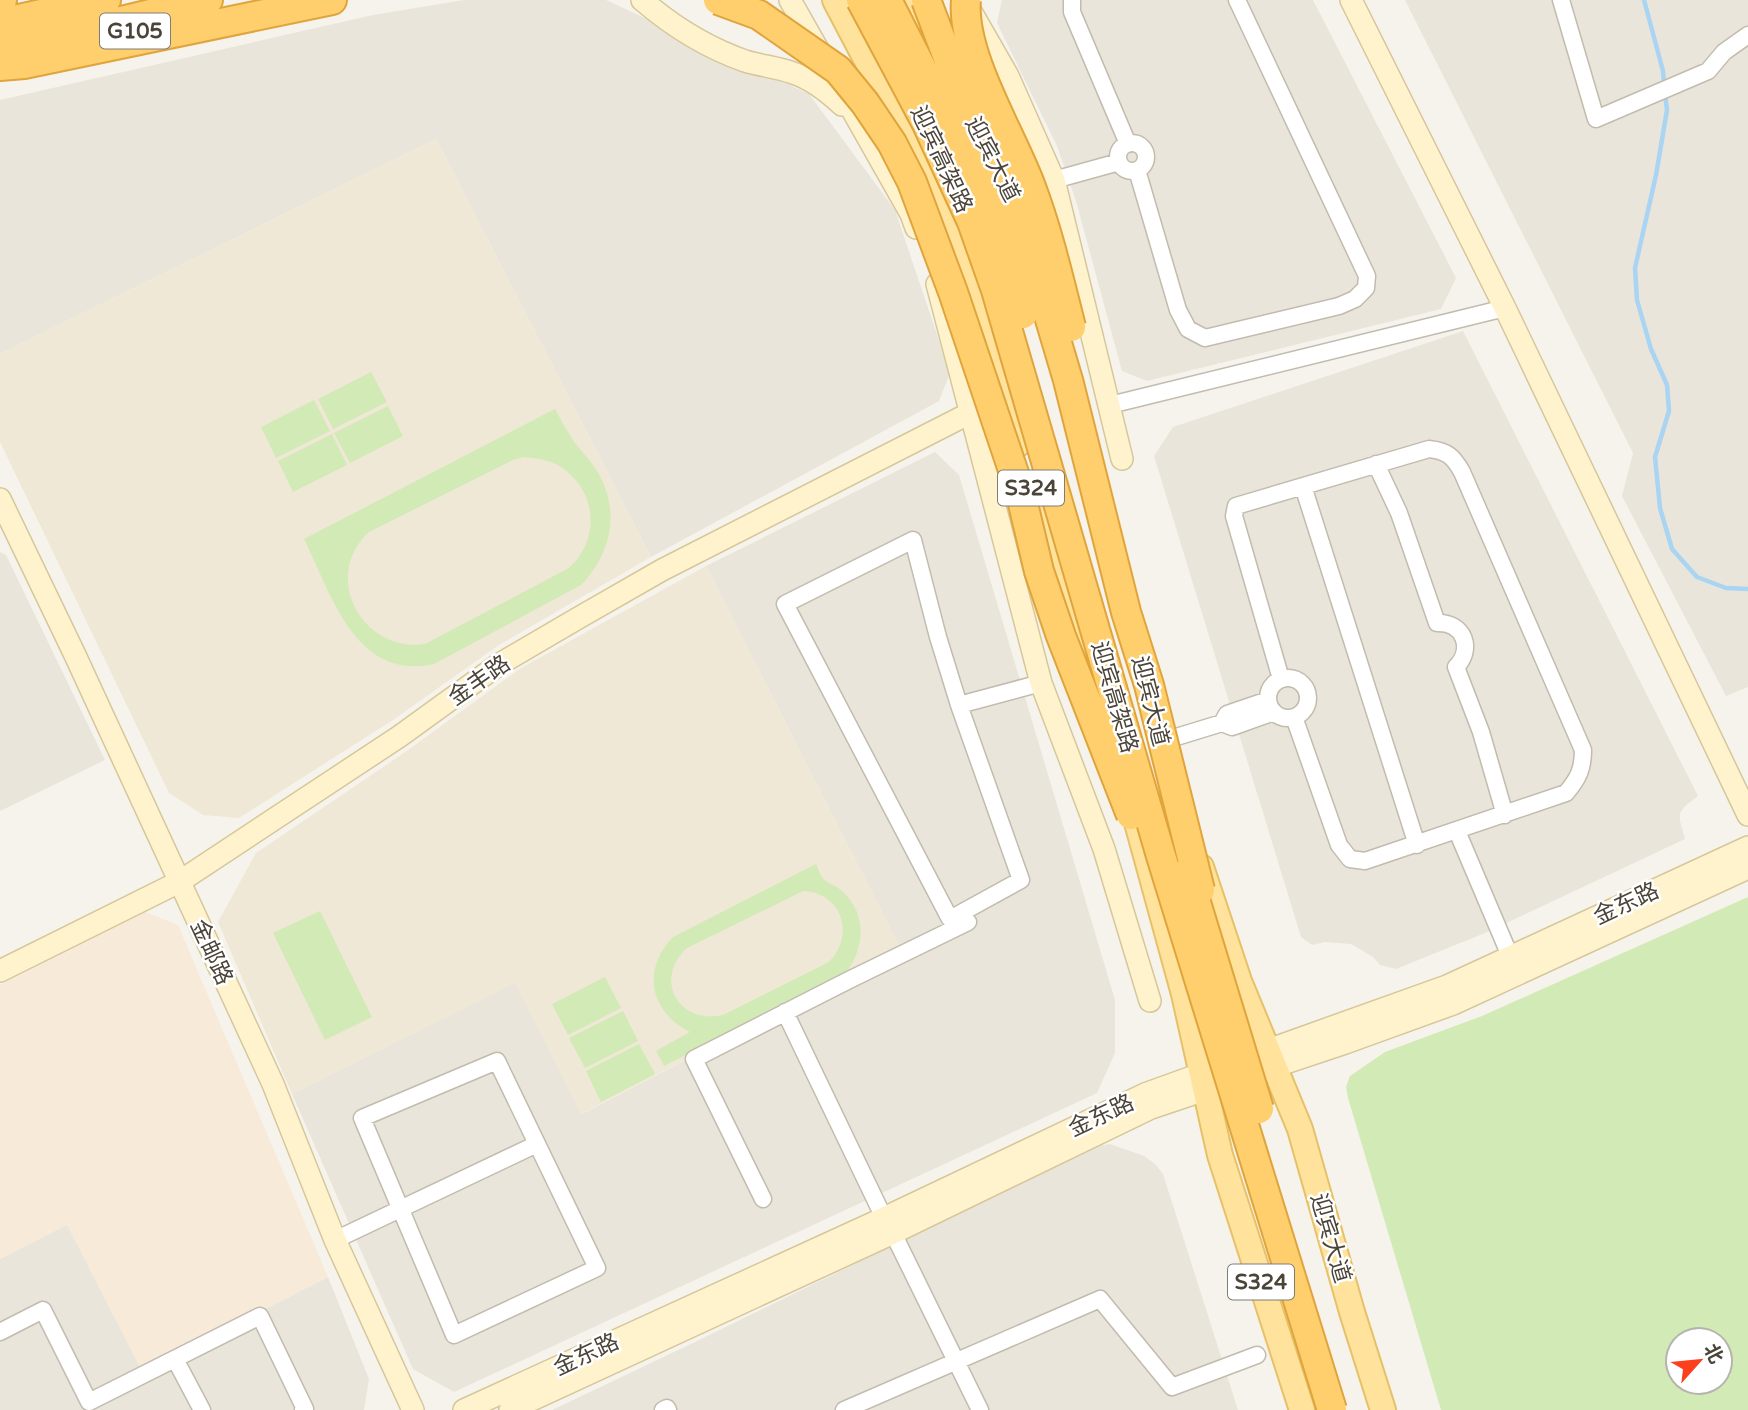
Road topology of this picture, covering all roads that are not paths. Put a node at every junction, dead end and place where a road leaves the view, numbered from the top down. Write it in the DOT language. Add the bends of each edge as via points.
graph roads {
  1 [pos="106,0"];
  2 [pos="208,0"];
  3 [pos="271,0"];
  4 [pos="332,0"];
  5 [pos="642,0"];
  6 [pos="718,0"];
  7 [pos="790,0"];
  8 [pos="835,0"];
  9 [pos="861,0"];
  10 [pos="887,0"];
  11 [pos="909,0"];
  12 [pos="926,0"];
  13 [pos="965,0"];
  14 [pos="1072,0"];
  15 [pos="1237,0"];
  16 [pos="1351,0"];
  17 [pos="1561,0"];
  18 [pos="0,23"];
  19 [pos="1747,37"];
  20 [pos="0,50"];
  21 [pos="0,64"];
  22 [pos="857,119"];
  23 [pos="1128,144"];
  24 [pos="1119,162"];
  25 [pos="1137,170"];
  26 [pos="1054,180"];
  27 [pos="1506,307"];
  28 [pos="1110,405"];
  29 [pos="972,412"];
  30 [pos="1122,458"];
  31 [pos="1376,464"];
  32 [pos="1303,486"];
  33 [pos="2,506"];
  34 [pos="1126,611"];
  35 [pos="1281,679"];
  36 [pos="1041,683"];
  37 [pos="959,705"];
  38 [pos="1271,706"];
  39 [pos="1294,718"];
  40 [pos="1160,742"];
  41 [pos="1504,815"];
  42 [pos="1748,816"];
  43 [pos="1457,831"];
  44 [pos="1417,845"];
  45 [pos="1748,847"];
  46 [pos="1748,868"];
  47 [pos="179,882"];
  48 [pos="968,922"];
  49 [pos="1510,956"];
  50 [pos="0,971"];
  51 [pos="1223,988"];
  52 [pos="1150,1001"];
  53 [pos="785,1012"];
  54 [pos="1343,1033"];
  55 [pos="1271,1058"];
  56 [pos="1211,1078"];
  57 [pos="537,1144"];
  58 [pos="763,1199"];
  59 [pos="400,1209"];
  60 [pos="889,1225"];
  61 [pos="335,1240"];
  62 [pos="0,1332"];
  63 [pos="1257,1355"];
  64 [pos="175,1359"];
  65 [pos="956,1360"];
  66 [pos="91,1406"];
  67 [pos="202,1410"];
  68 [pos="303,1410"];
  69 [pos="412,1410"];
  70 [pos="464,1410"];
  71 [pos="510,1410"];
  72 [pos="844,1410"];
  73 [pos="980,1410"];
  74 [pos="1302,1410"];
  75 [pos="1332,1410"];
  76 [pos="1350,1410"];
  77 [pos="1383,1410"];
  1 -- 18 [label="highway"];
  2 -- 20 [label="highway"];
  3 -- 21 [label="highway, G105"];
  4 -- 21 [label="highway" via="24,64"];
  5 -- 22 [label="street" via="697,38 745,61 794,73 825,89"];
  6 -- 56 [label="highway, bridge" via="759,15 838,70 866,103 912,182 1011,465 1061,636 1170,921"];
  7 -- 22 [label="street"];
  8 -- 56 [label="main road, 迎宾大道 / S324" via="953,225 1129,793"];
  9 -- 56 [label="highway, 迎宾高架路, bridge" via="927,124 972,222 996,290 1161,856"];
  10 -- 51 [label="highway, 迎宾高架路, bridge" via="992,213 1104,617"];
  11 -- 40 [label="main road, 迎宾大道 / S324" via="1016,200 1041,268 1090,436"];
  12 -- 34 [label="highway, bridge" via="1035,269"];
  13 -- 26 [label="street" via="1008,76"];
  13 -- 34 [label="highway, bridge" via="971,42 985,84 1032,189 1060,284 1088,394"];
  14 -- 23 [label="street" via="1072,12"];
  15 -- 25 [label="street" via="1367,276 1366,288 1339,306 1205,338 1188,329 1178,310"];
  16 -- 27 [label="street"];
  17 -- 19 [label="street" via="1596,119 1708,71 1724,52"];
  22 -- 29 [label="street" via="911,214 938,287"];
  23 -- 24 [label="street" via="1119,151"];
  23 -- 25 [label="street" via="1139,145 1146,154"];
  24 -- 25 [label="street" via="1127,170"];
  24 -- 26 [label="street"];
  26 -- 28 [label="street"];
  27 -- 28 [label="street"];
  27 -- 42 [label="street"];
  28 -- 30 [label="street"];
  29 -- 36 [label="street"];
  29 -- 47 [label="street, 金丰路" via="662,570 510,658"];
  31 -- 32 [label="street"];
  31 -- 41 [label="street" via="1399,513 1437,623 1454,625 1464,638 1465,654 1455,667 1481,733"];
  31 -- 41 [label="street" via="1429,449 1445,450 1454,458 1583,750 1583,767 1566,793"];
  32 -- 35 [label="street" via="1236,506 1234,516"];
  32 -- 44 [label="street"];
  33 -- 47 [label="street, 金邮路"];
  34 -- 51 [label="highway, bridge" via="1175,784"];
  35 -- 38 [label="street" via="1271,687"];
  35 -- 39 [label="street" via="1297,680 1308,693 1307,705"];
  36 -- 37 [label="street"];
  36 -- 52 [label="street" via="1104,849"];
  37 -- 37 [label="street" via="913,540 785,604 950,919 1021,880"];
  38 -- 39 [label="street" via="1283,718"];
  38 -- 40 [label="street" via="1232,727 1222,723"];
  39 -- 44 [label="street" via="1331,827 1350,859 1365,862"];
  40 -- 55 [label="main road, 迎宾大道 / S324" via="1239,981"];
  41 -- 43 [label="street"];
  43 -- 44 [label="street"];
  43 -- 49 [label="street"];
  45 -- 49 [label="street, 金东路"];
  46 -- 54 [label="street, 金东路" via="1452,1004"];
  47 -- 50 [label="street, 金丰路"];
  47 -- 61 [label="street, 金邮路" via="272,1084"];
  48 -- 53 [label="street"];
  49 -- 54 [label="street, 金东路"];
  51 -- 76 [label="highway, 迎宾高架路, bridge"];
  53 -- 58 [label="street" via="694,1059"];
  53 -- 60 [label="street"];
  54 -- 55 [label="street, 金东路"];
  55 -- 56 [label="street, 金东路"];
  55 -- 77 [label="main road, 迎宾大道 / S324" via="1300,1129"];
  56 -- 60 [label="street, 金东路" via="1145,1094"];
  56 -- 74 [label="main road, 迎宾大道 / S324" via="1220,1154"];
  56 -- 75 [label="highway, 迎宾高架路, bridge"];
  57 -- 59 [label="street"];
  57 -- 59 [label="street" via="497,1061 362,1118"];
  57 -- 59 [label="street" via="597,1268 454,1335"];
  59 -- 61 [label="street"];
  60 -- 65 [label="street"];
  60 -- 70 [label="street, 金东路"];
  60 -- 71 [label="street, 金东路"];
  61 -- 69 [label="street, 金邮路"];
  62 -- 66 [label="street" via="43,1310"];
  63 -- 65 [label="street" via="1172,1387 1100,1298"];
  64 -- 66 [label="street"];
  64 -- 67 [label="street"];
  64 -- 68 [label="street" via="260,1316"];
  65 -- 72 [label="street"];
  65 -- 73 [label="street"];
}
